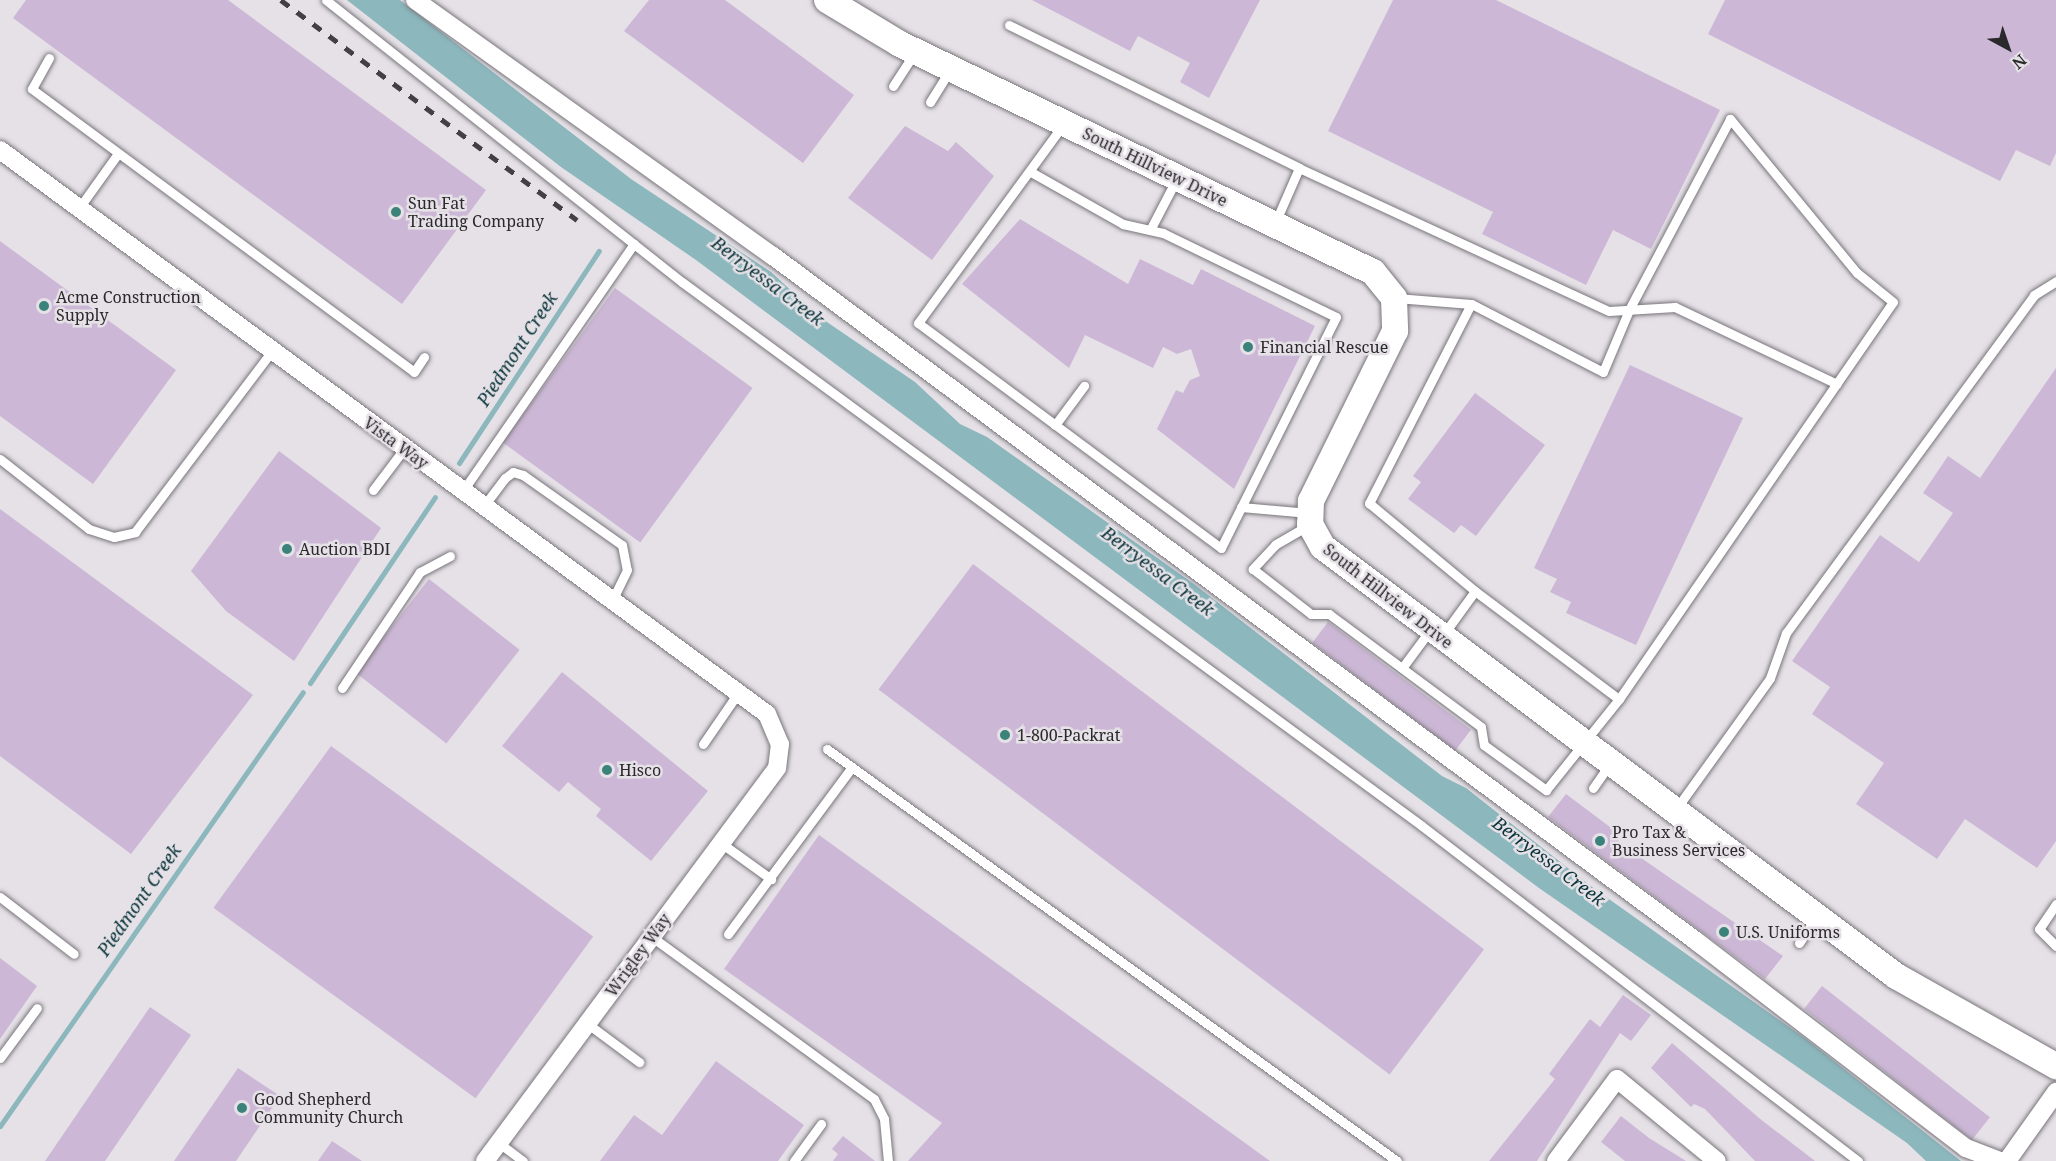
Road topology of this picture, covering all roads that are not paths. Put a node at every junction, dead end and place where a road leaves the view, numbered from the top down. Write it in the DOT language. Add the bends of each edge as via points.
graph roads {
  1 [pos="326,0"];
  2 [pos="415,0"];
  3 [pos="827,0"];
  4 [pos="1009,25"];
  5 [pos="915,52"];
  6 [pos="50,58"];
  7 [pos="950,69"];
  8 [pos="893,86"];
  9 [pos="930,102"];
  10 [pos="1064,123"];
  11 [pos="0,150"];
  12 [pos="117,155"];
  13 [pos="1299,168"];
  14 [pos="1032,172"];
  15 [pos="1177,178"];
  16 [pos="79,208"];
  17 [pos="1274,225"];
  18 [pos="1150,230"];
  19 [pos="634,244"];
  20 [pos="2056,281"];
  21 [pos="1394,298"];
  22 [pos="1471,304"];
  23 [pos="1629,310"];
  24 [pos="272,351"];
  25 [pos="424,357"];
  26 [pos="1837,384"];
  27 [pos="1084,386"];
  28 [pos="1055,425"];
  29 [pos="404,448"];
  30 [pos="0,459"];
  31 [pos="373,490"];
  32 [pos="462,492"];
  33 [pos="483,507"];
  34 [pos="1241,507"];
  35 [pos="1309,519"];
  36 [pos="450,556"];
  37 [pos="1475,591"];
  38 [pos="612,601"];
  39 [pos="1436,633"];
  40 [pos="1402,668"];
  41 [pos="342,688"];
  42 [pos="738,693"];
  43 [pos="1620,699"];
  44 [pos="1581,742"];
  45 [pos="703,744"];
  46 [pos="780,744"];
  47 [pos="826,749"];
  48 [pos="1610,764"];
  49 [pos="852,767"];
  50 [pos="1593,788"];
  51 [pos="1673,812"];
  52 [pos="721,843"];
  53 [pos="771,879"];
  54 [pos="0,897"];
  55 [pos="2056,904"];
  56 [pos="1816,917"];
  57 [pos="728,934"];
  58 [pos="652,937"];
  59 [pos="1799,943"];
  60 [pos="2056,946"];
  61 [pos="74,954"];
  62 [pos="37,1008"];
  63 [pos="588,1024"];
  64 [pos="0,1058"];
  65 [pos="639,1062"];
  66 [pos="2056,1066"];
  67 [pos="2056,1092"];
  68 [pos="821,1124"];
  69 [pos="498,1143"];
  70 [pos="485,1161"];
  71 [pos="523,1161"];
  72 [pos="794,1161"];
  73 [pos="888,1161"];
  74 [pos="1397,1161"];
  75 [pos="1556,1161"];
  76 [pos="1717,1161"];
  77 [pos="1858,1161"];
  78 [pos="2000,1161"];
  79 [pos="2007,1161"];
  1 -- 19 [label="lane"];
  2 -- 78 [label="street" via="773,256 1450,763 1543,826 1966,1148"];
  3 -- 5 [label="street, South Hillview Drive"];
  4 -- 13 [label="lane"];
  5 -- 7 [label="street, South Hillview Drive"];
  5 -- 8 [label="lane"];
  6 -- 12 [label="lane" via="32,89"];
  7 -- 9 [label="lane"];
  7 -- 10 [label="street, South Hillview Drive"];
  10 -- 14 [label="lane"];
  10 -- 15 [label="street, South Hillview Drive"];
  11 -- 16 [label="street, Vista Way"];
  12 -- 16 [label="lane"];
  12 -- 25 [label="lane" via="414,372"];
  13 -- 17 [label="lane"];
  13 -- 23 [label="lane" via="1609,311"];
  14 -- 18 [label="lane" via="1123,224"];
  14 -- 28 [label="lane" via="918,323"];
  15 -- 17 [label="street, South Hillview Drive"];
  15 -- 18 [label="lane"];
  16 -- 24 [label="street, Vista Way"];
  17 -- 21 [label="street, South Hillview Drive" via="1372,272"];
  18 -- 34 [label="lane" via="1336,317"];
  19 -- 32 [label="lane"];
  19 -- 77 [label="lane" via="1422,826"];
  20 -- 51 [label="lane" via="2034,295 1786,633 1770,678"];
  21 -- 22 [label="lane"];
  21 -- 35 [label="street" via="1395,331"];
  22 -- 23 [label="lane" via="1603,372"];
  22 -- 37 [label="lane" via="1370,503"];
  23 -- 26 [label="lane" via="1675,307"];
  23 -- 26 [label="lane" via="1730,119 1857,273 1893,302"];
  24 -- 29 [label="street, Vista Way"];
  24 -- 30 [label="lane" via="135,532 114,537 88,529"];
  26 -- 43 [label="lane"];
  27 -- 28 [label="lane"];
  28 -- 34 [label="lane" via="1221,548"];
  29 -- 31 [label="lane"];
  29 -- 32 [label="street, Vista Way"];
  32 -- 33 [label="street, Vista Way"];
  33 -- 38 [label="street, Vista Way"];
  33 -- 38 [label="lane" via="513,472 523,475 622,545 627,570"];
  34 -- 35 [label="lane"];
  35 -- 39 [label="street, South Hillview Drive" via="1323,547"];
  35 -- 40 [label="lane" via="1253,568 1311,614 1329,614"];
  36 -- 41 [label="lane" via="420,572"];
  37 -- 39 [label="lane"];
  37 -- 43 [label="lane"];
  38 -- 42 [label="street, Vista Way"];
  39 -- 40 [label="lane"];
  39 -- 44 [label="street, South Hillview Drive"];
  40 -- 44 [label="lane" via="1481,727 1484,745 1546,790"];
  42 -- 45 [label="lane"];
  42 -- 46 [label="street, Vista Way" via="767,714"];
  43 -- 44 [label="lane"];
  44 -- 48 [label="street, South Hillview Drive"];
  46 -- 52 [label="street, Wrigley Way" via="777,768"];
  47 -- 49 [label="lane"];
  48 -- 50 [label="lane"];
  48 -- 51 [label="street, South Hillview Drive"];
  49 -- 53 [label="lane"];
  49 -- 74 [label="lane"];
  51 -- 56 [label="street, South Hillview Drive"];
  52 -- 53 [label="lane"];
  52 -- 58 [label="street, Wrigley Way"];
  53 -- 57 [label="lane"];
  54 -- 61 [label="lane"];
  55 -- 60 [label="lane" via="2039,929"];
  56 -- 59 [label="lane"];
  56 -- 66 [label="street, South Hillview Drive" via="1896,976"];
  58 -- 63 [label="street, Wrigley Way"];
  58 -- 73 [label="lane" via="874,1099 884,1119"];
  62 -- 64 [label="lane"];
  63 -- 65 [label="lane"];
  63 -- 69 [label="street, Wrigley Way"];
  67 -- 79 [label="street"];
  68 -- 72 [label="lane"];
  69 -- 70 [label="street, Wrigley Way"];
  69 -- 71 [label="lane"];
  75 -- 76 [label="street" via="1617,1079"];
}
